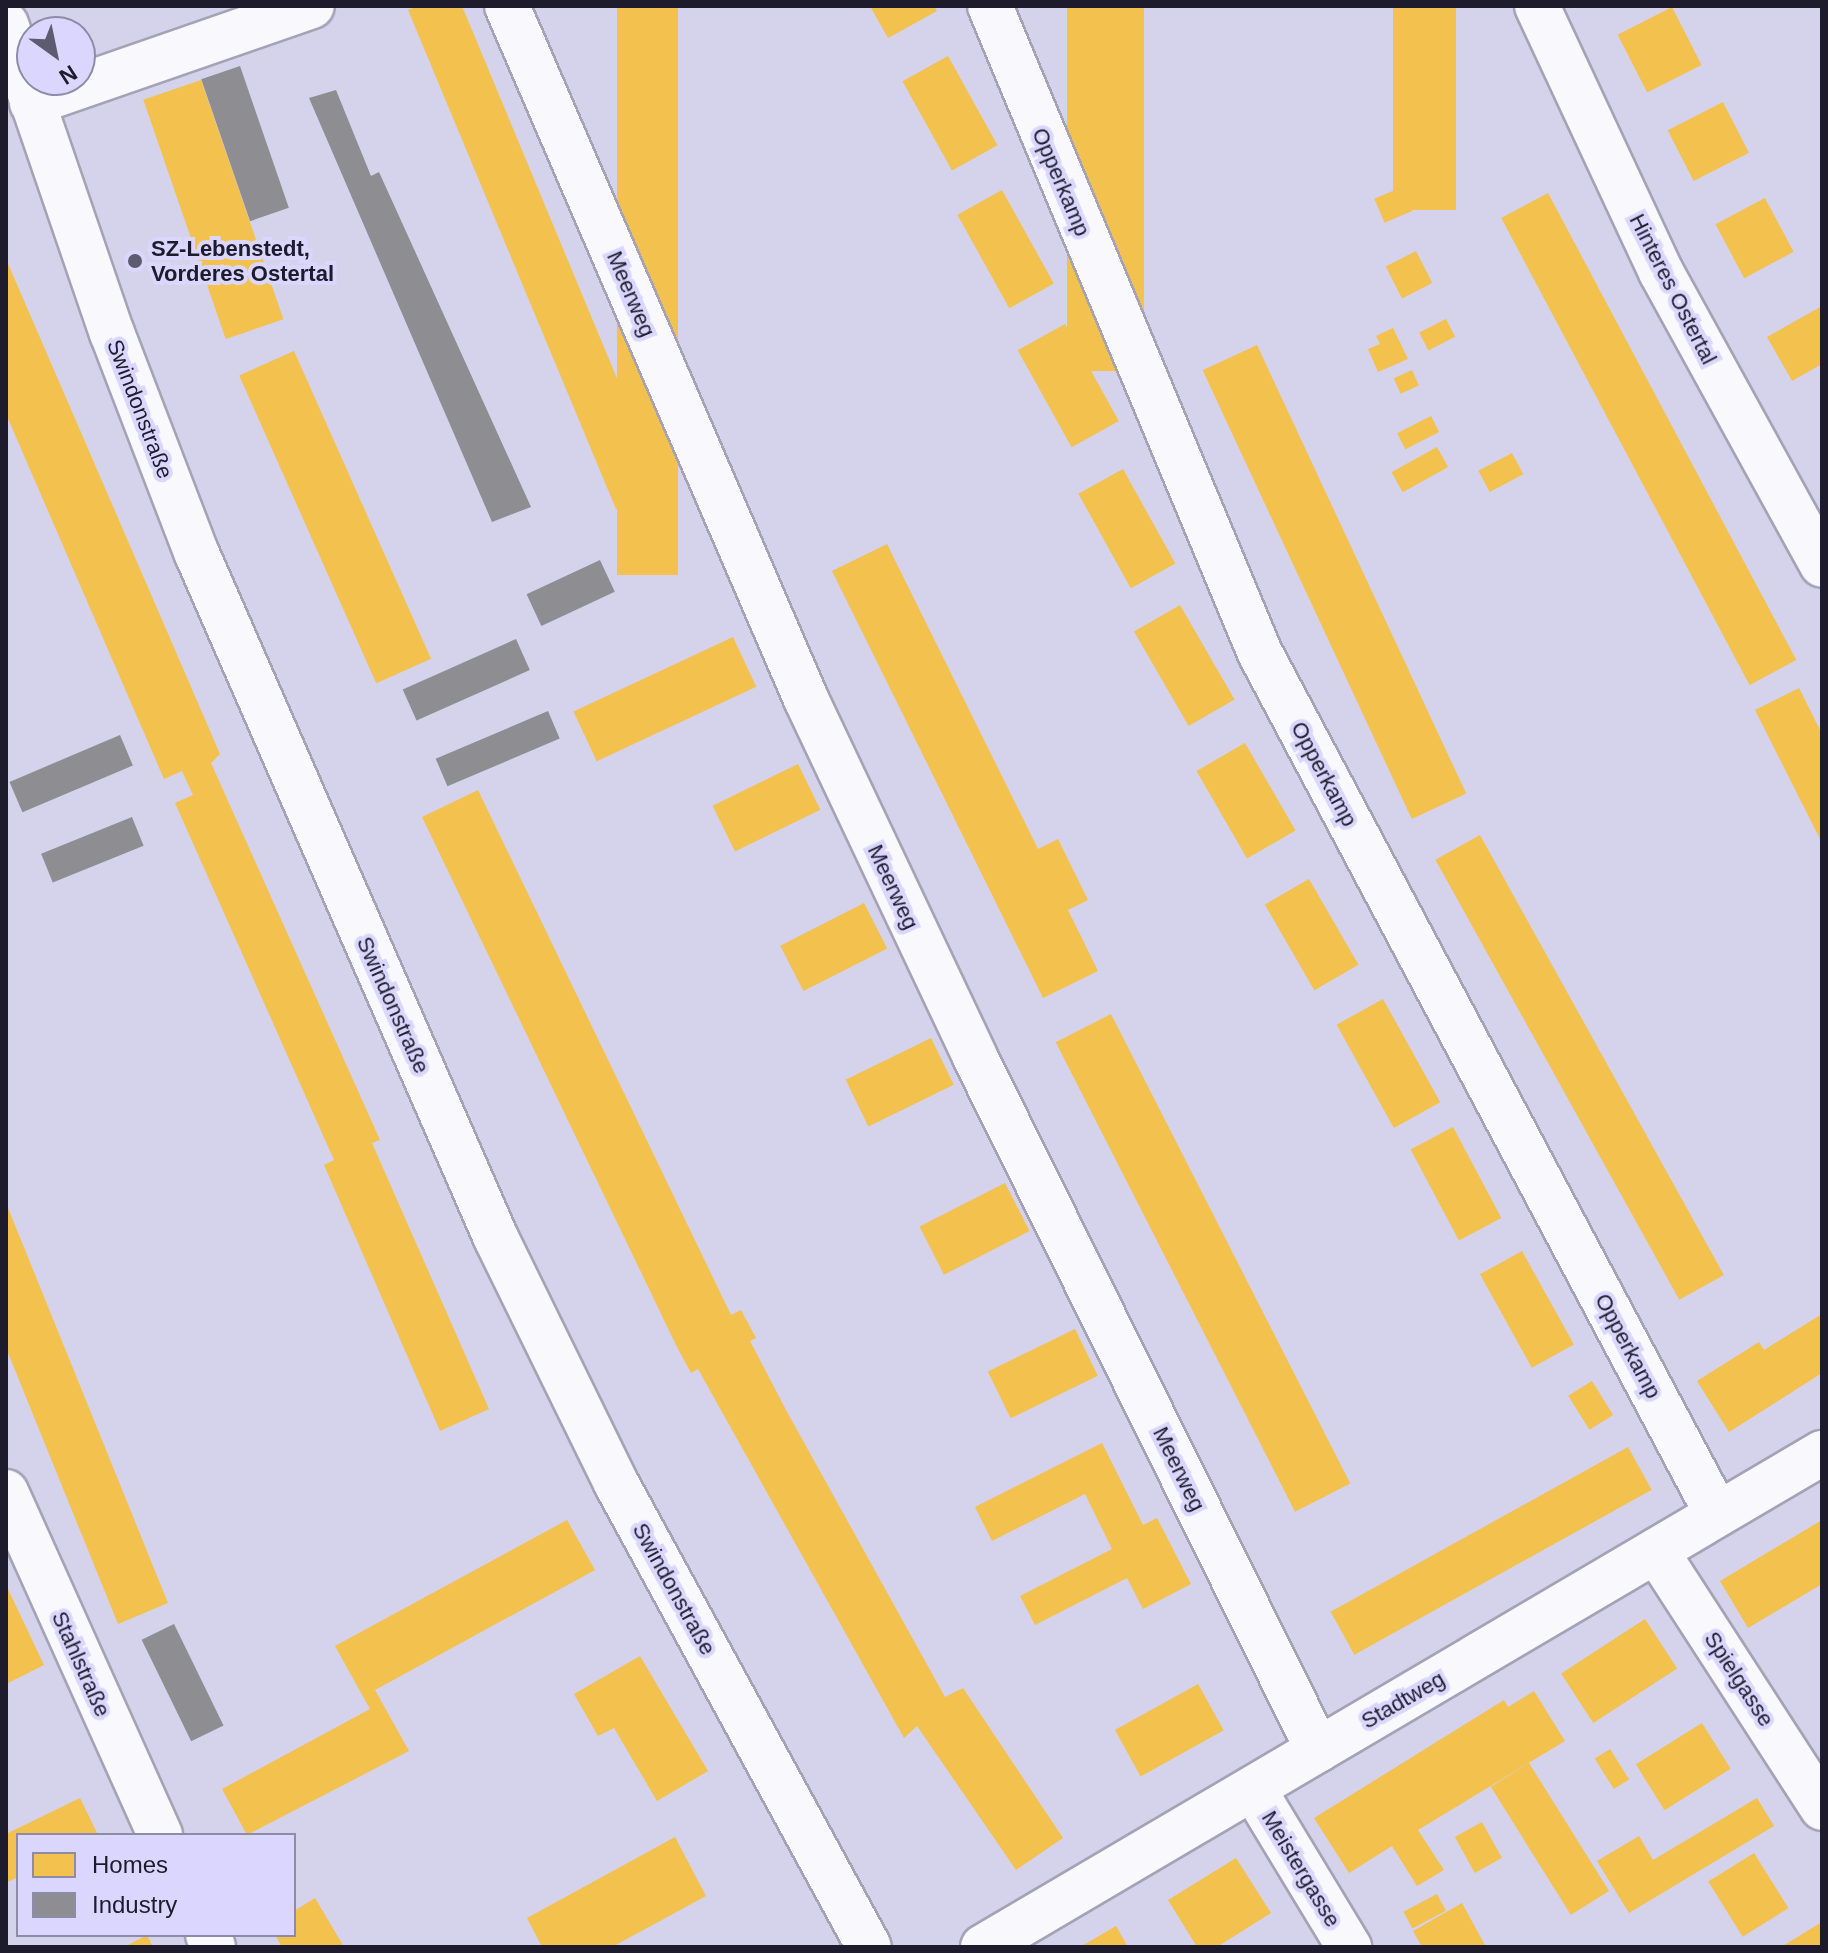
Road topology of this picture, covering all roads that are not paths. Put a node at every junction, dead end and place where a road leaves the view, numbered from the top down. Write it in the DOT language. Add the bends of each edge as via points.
graph roads {
  1 [pos="312,6"];
  2 [pos="507,6"];
  3 [pos="990,6"];
  4 [pos="1537,6"];
  5 [pos="6,24"];
  6 [pos="32,103"];
  7 [pos="1822,565"];
  8 [pos="1822,1453"];
  9 [pos="6,1492"];
  10 [pos="1717,1514"];
  11 [pos="1656,1551"];
  12 [pos="1318,1750"];
  13 [pos="1254,1790"];
  14 [pos="1822,1808"];
  15 [pos="159,1833"];
  16 [pos="869,1947"];
  17 [pos="983,1947"];
  18 [pos="1349,1947"];
  1 -- 6 [label="street"];
  2 -- 12 [label="street, Meerweg" via="818,727"];
  3 -- 10 [label="street, Opperkamp" via="1260,653"];
  4 -- 7 [label="street, Hinteres Ostertal" via="1661,272"];
  5 -- 6 [label="street, Swindonstraße"];
  6 -- 16 [label="street, Swindonstraße" via="197,554 496,1238 616,1483"];
  8 -- 10 [label="street, Stadtweg"];
  9 -- 15 [label="street, Stahlstraße"];
  10 -- 11 [label="street, Stadtweg"];
  11 -- 12 [label="street, Stadtweg"];
  11 -- 14 [label="street, Spielgasse"];
  12 -- 13 [label="street, Stadtweg"];
  13 -- 17 [label="street, Stadtweg"];
  13 -- 18 [label="street, Meistergasse"];
}
